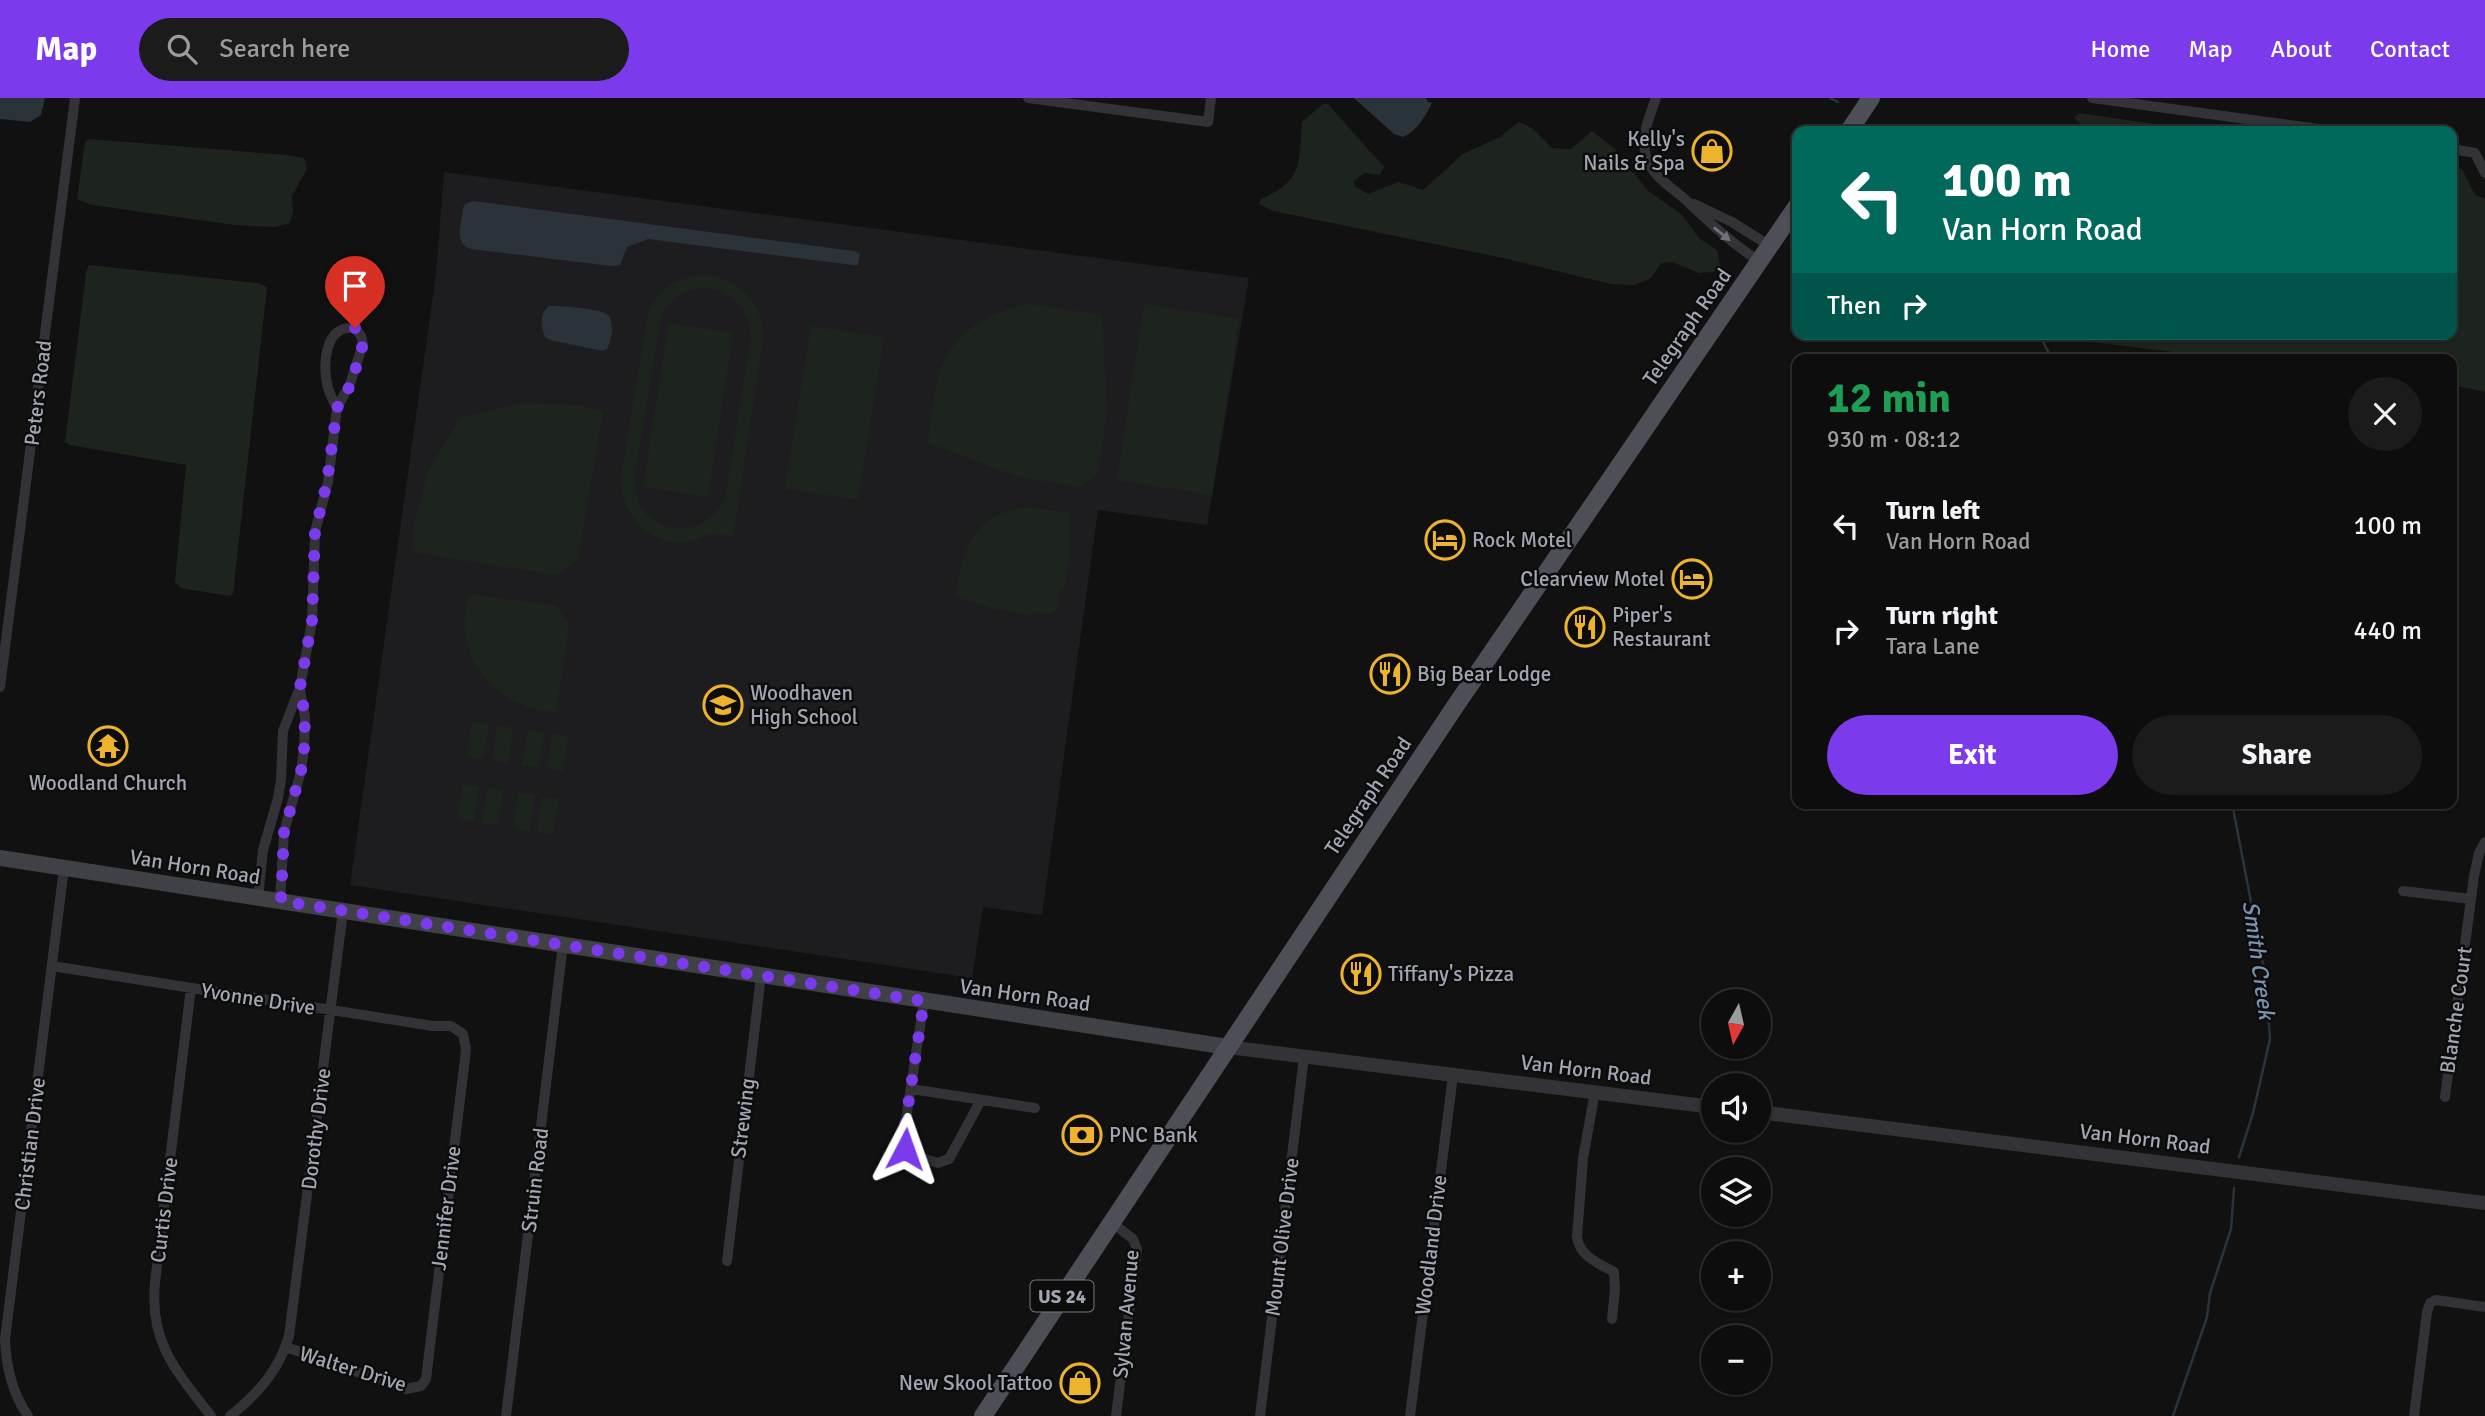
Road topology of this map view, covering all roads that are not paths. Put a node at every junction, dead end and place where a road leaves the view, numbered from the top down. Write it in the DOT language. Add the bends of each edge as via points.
graph roads {
  1 [pos="75,98"];
  2 [pos="1028,98"];
  3 [pos="1211,98"];
  4 [pos="1656,98"];
  5 [pos="1871,98"];
  6 [pos="2092,98"];
  7 [pos="1852,126"];
  8 [pos="2297,126"];
  9 [pos="2457,150"];
  10 [pos="2485,173"];
  11 [pos="1688,202"];
  12 [pos="1792,213"];
  13 [pos="1770,246"];
  14 [pos="1760,262"];
  15 [pos="337,408"];
  16 [pos="0,687"];
  17 [pos="300,687"];
  18 [pos="281,768"];
  19 [pos="301,771"];
  20 [pos="267,829"];
  21 [pos="284,832"];
  22 [pos="2485,842"];
  23 [pos="0,858"];
  24 [pos="64,868"];
  25 [pos="2403,891"];
  26 [pos="258,898"];
  27 [pos="2471,899"];
  28 [pos="281,901"];
  29 [pos="344,911"];
  30 [pos="563,944"];
  31 [pos="52,966"];
  32 [pos="761,976"];
  33 [pos="191,988"];
  34 [pos="924,1001"];
  35 [pos="331,1010"];
  36 [pos="463,1034"];
  37 [pos="1228,1047"];
  38 [pos="1304,1057"];
  39 [pos="1452,1074"];
  40 [pos="911,1088"];
  41 [pos="1595,1092"];
  42 [pos="2445,1097"];
  43 [pos="981,1100"];
  44 [pos="1701,1105"];
  45 [pos="1035,1108"];
  46 [pos="1771,1114"];
  47 [pos="2485,1203"];
  48 [pos="1111,1222"];
  49 [pos="727,1261"];
  50 [pos="2485,1307"];
  51 [pos="1612,1319"];
  52 [pos="286,1348"];
  53 [pos="4,1371"];
  54 [pos="425,1382"];
  55 [pos="28,1416"];
  56 [pos="211,1416"];
  57 [pos="230,1416"];
  58 [pos="506,1416"];
  59 [pos="983,1416"];
  60 [pos="1116,1416"];
  61 [pos="1260,1416"];
  62 [pos="1410,1416"];
  63 [pos="2414,1416"];
  1 -- 16 [label="street, Peters Road"];
  2 -- 3 [label="street" via="1208,122"];
  4 -- 11 [label="street" via="1645,131 1646,156 1661,180"];
  5 -- 7 [label="main road"];
  6 -- 8 [label="street"];
  9 -- 10 [label="street" via="2475,153"];
  11 -- 13 [label="street"];
  11 -- 14 [label="street, one-way" via="1710,225"];
  12 -- 13 [label="main road, Telegraph Road / US 24"];
  13 -- 14 [label="main road, Telegraph Road / US 24"];
  14 -- 37 [label="main road, Telegraph Road / US 24"];
  15 -- 15 [label="street" via="351,384 363,344 355,328 338,330 329,342 325,368"];
  15 -- 17 [label="street" via="315,532 312,621"];
  17 -- 18 [label="street" via="283,731"];
  17 -- 19 [label="street" via="305,717"];
  18 -- 19 [label="street"];
  18 -- 20 [label="street" via="278,798"];
  19 -- 21 [label="street"];
  20 -- 21 [label="street"];
  20 -- 26 [label="street"];
  21 -- 28 [label="street"];
  22 -- 27 [label="street, Blanche Court" via="2475,866"];
  23 -- 24 [label="main road, Van Horn Road"];
  24 -- 26 [label="main road, Van Horn Road"];
  24 -- 31 [label="street, Christian Drive"];
  25 -- 27 [label="street"];
  26 -- 28 [label="main road, Van Horn Road"];
  27 -- 42 [label="street, Blanche Court"];
  28 -- 29 [label="main road, Van Horn Road"];
  29 -- 30 [label="main road, Van Horn Road"];
  29 -- 35 [label="street, Dorothy Drive"];
  30 -- 32 [label="main road, Van Horn Road"];
  30 -- 58 [label="street, Struin Road"];
  31 -- 33 [label="street, Yvonne Drive"];
  31 -- 53 [label="street, Christian Drive"];
  32 -- 34 [label="main road, Van Horn Road"];
  32 -- 49 [label="street, Strewing"];
  33 -- 35 [label="street, Yvonne Drive"];
  33 -- 56 [label="street, Curtis Drive" via="153,1308 172,1366"];
  34 -- 37 [label="main road, Van Horn Road"];
  34 -- 40 [label="street"];
  35 -- 36 [label="street, Yvonne Drive" via="451,1026"];
  35 -- 52 [label="street, Dorothy Drive"];
  36 -- 54 [label="street, Jennifer Drive" via="466,1050"];
  37 -- 38 [label="street, Van Horn Road"];
  37 -- 48 [label="main road, Telegraph Road / US 24"];
  38 -- 39 [label="street, Van Horn Road"];
  38 -- 61 [label="street, Mount Olive Drive"];
  39 -- 41 [label="street, Van Horn Road"];
  39 -- 62 [label="street, Woodland Drive"];
  40 -- 43 [label="street"];
  40 -- 43 [label="street" via="903,1144 913,1157 938,1163 951,1157"];
  41 -- 44 [label="street, Van Horn Road"];
  41 -- 51 [label="street" via="1583,1158 1577,1237 1586,1256 1614,1272"];
  43 -- 45 [label="street"];
  46 -- 47 [label="street, Van Horn Road"];
  48 -- 59 [label="main road, Telegraph Road / US 24"];
  48 -- 60 [label="street, Sylvan Avenue" via="1133,1239 1137,1249"];
  50 -- 63 [label="street" via="2430,1303"];
  52 -- 54 [label="street, Walter Drive" via="406,1389"];
  52 -- 57 [label="street, Walter Drive" via="264,1384"];
  53 -- 55 [label="street, Christian Drive"];
}
